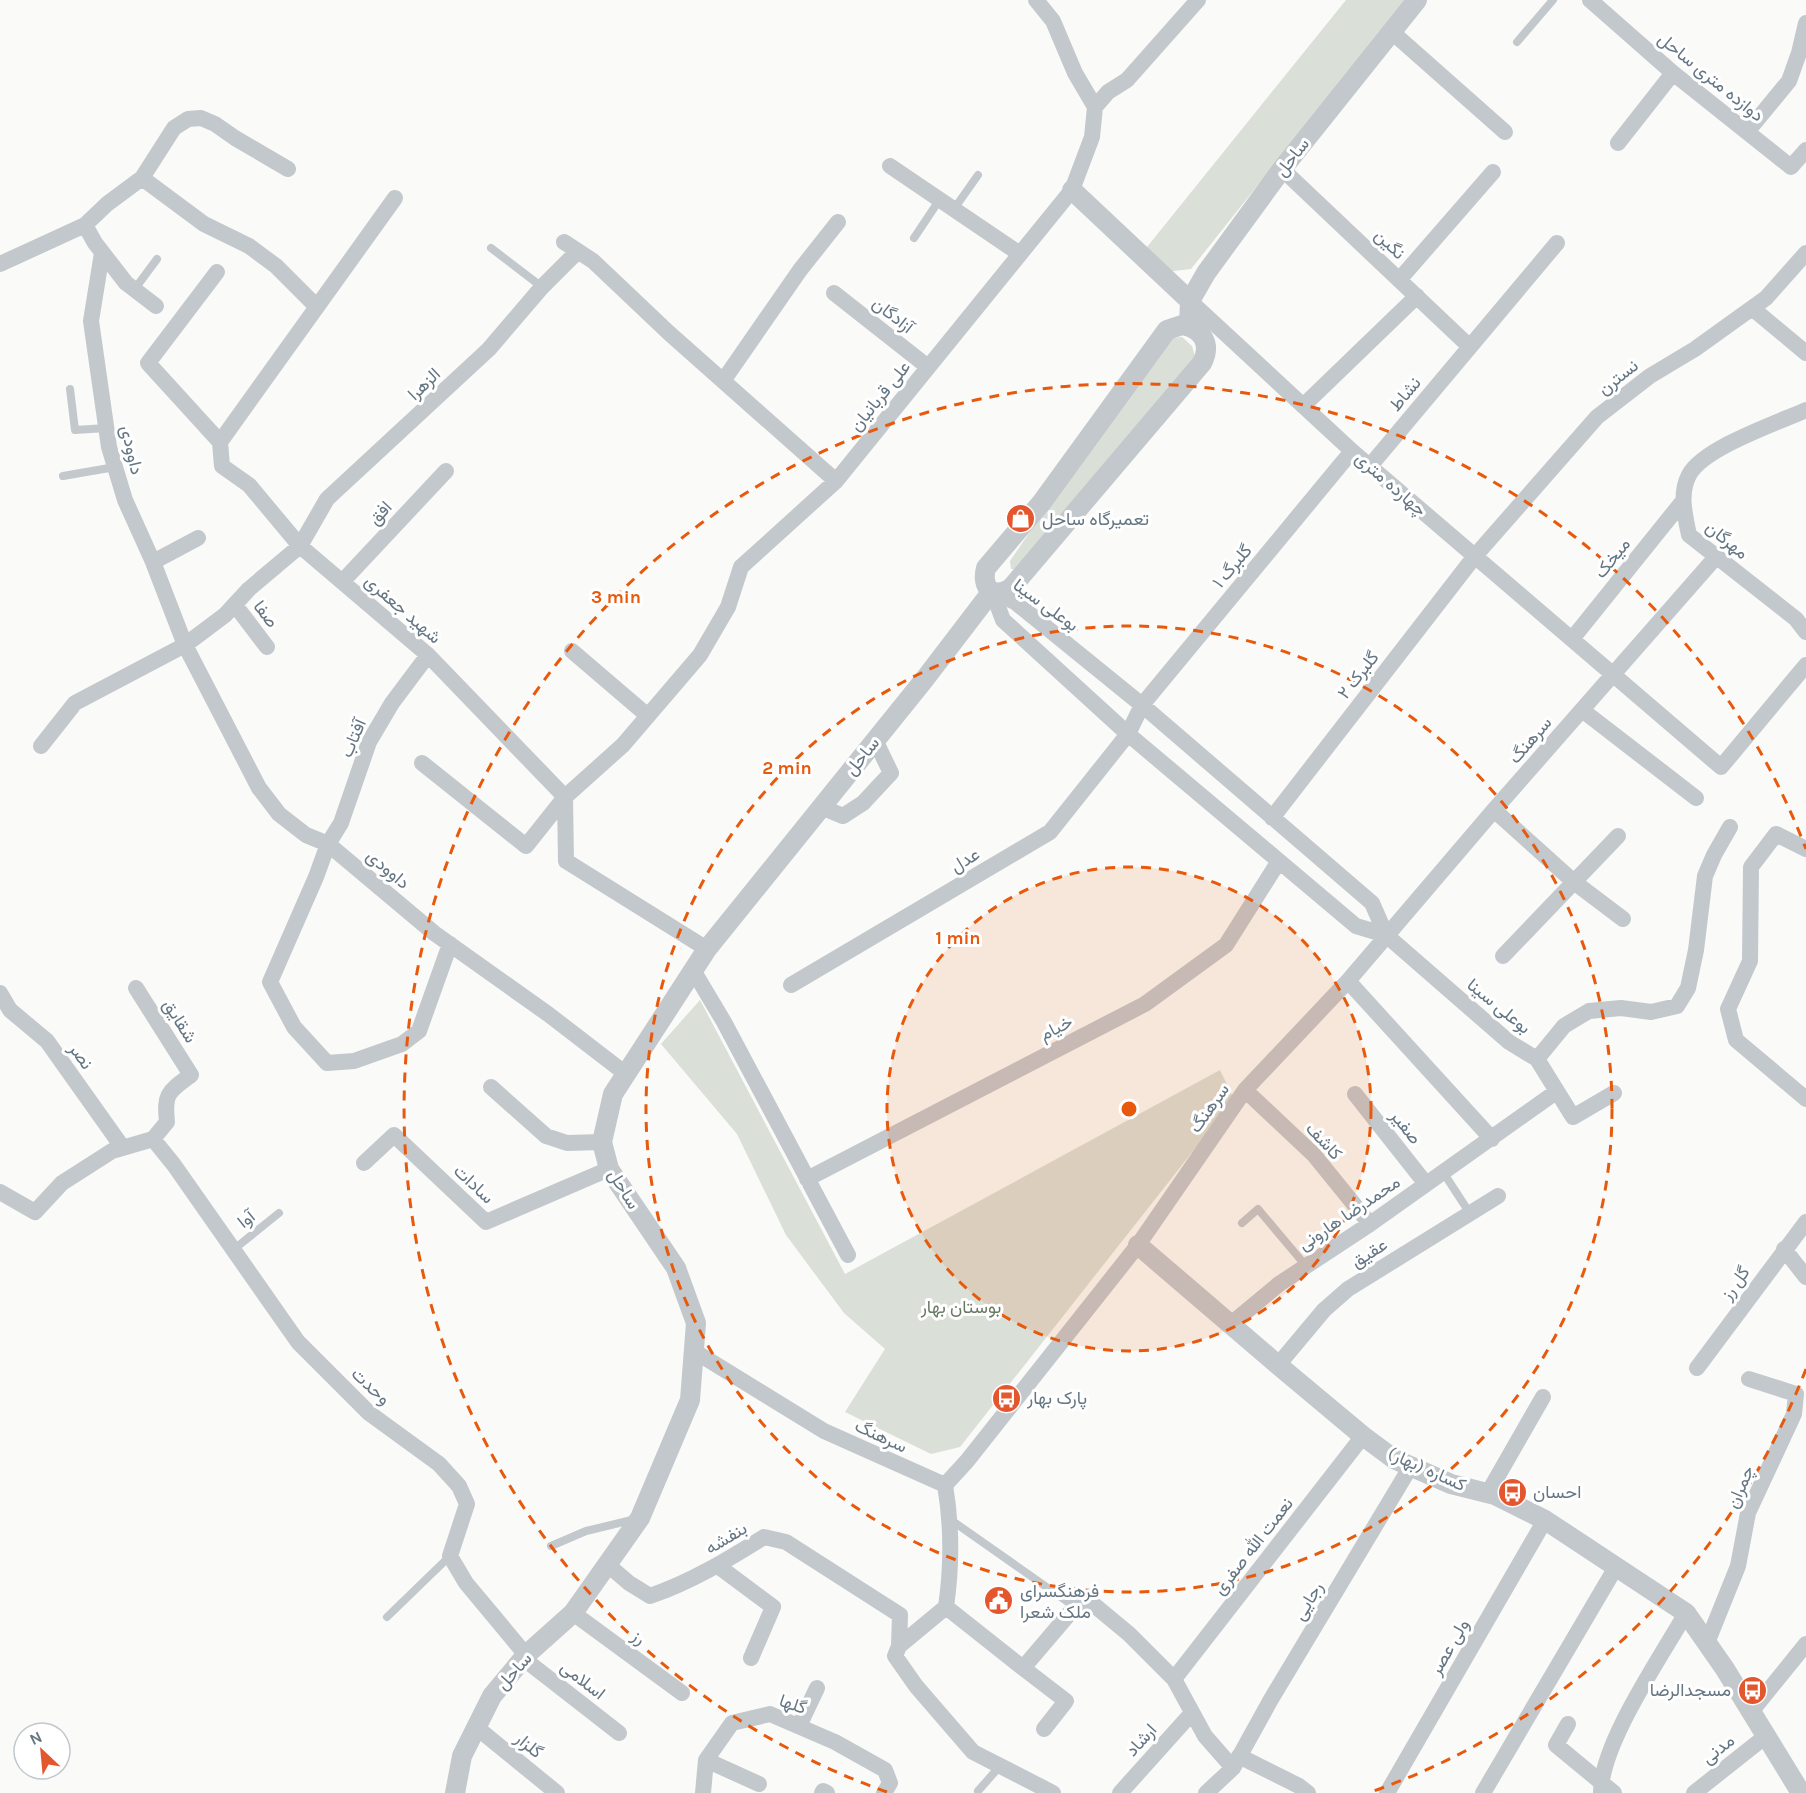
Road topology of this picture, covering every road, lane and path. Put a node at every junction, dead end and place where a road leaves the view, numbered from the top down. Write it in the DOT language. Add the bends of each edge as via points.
graph roads {
  1 [pos="1036,0"];
  2 [pos="1198,0"];
  3 [pos="1418,0"];
  4 [pos="1553,0"];
  5 [pos="1590,0"];
  6 [pos="1806,23"];
  7 [pos="1392,32"];
  8 [pos="1516,42"];
  9 [pos="1673,73"];
  10 [pos="1095,107"];
  11 [pos="1505,132"];
  12 [pos="1748,132"];
  13 [pos="1618,143"];
  14 [pos="1806,150"];
  15 [pos="890,166"];
  16 [pos="288,169"];
  17 [pos="1282,169"];
  18 [pos="1493,172"];
  19 [pos="978,175"];
  20 [pos="142,178"];
  21 [pos="1072,190"];
  22 [pos="395,198"];
  23 [pos="947,204"];
  24 [pos="838,222"];
  25 [pos="85,225"];
  26 [pos="914,238"];
  27 [pos="1557,243"];
  28 [pos="491,248"];
  29 [pos="102,252"];
  30 [pos="1806,253"];
  31 [pos="1020,254"];
  32 [pos="157,258"];
  33 [pos="0,264"];
  34 [pos="217,272"];
  35 [pos="1399,280"];
  36 [pos="542,287"];
  37 [pos="134,290"];
  38 [pos="834,293"];
  39 [pos="1417,296"];
  40 [pos="1190,301"];
  41 [pos="156,306"];
  42 [pos="317,307"];
  43 [pos="1752,308"];
  44 [pos="1189,326"];
  45 [pos="1470,347"];
  46 [pos="1806,354"];
  47 [pos="928,367"];
  48 [pos="723,381"];
  49 [pos="70,389"];
  50 [pos="1303,406"];
  51 [pos="1806,410"];
  52 [pos="106,428"];
  53 [pos="220,442"];
  54 [pos="1352,451"];
  55 [pos="1370,466"];
  56 [pos="115,467"];
  57 [pos="446,471"];
  58 [pos="63,476"];
  59 [pos="836,481"];
  60 [pos="1683,501"];
  61 [pos="198,538"];
  62 [pos="300,546"];
  63 [pos="1475,556"];
  64 [pos="1716,556"];
  65 [pos="153,562"];
  66 [pos="342,582"];
  67 [pos="992,591"];
  68 [pos="235,605"];
  69 [pos="1806,632"];
  70 [pos="1572,639"];
  71 [pos="185,645"];
  72 [pos="267,647"];
  73 [pos="572,651"];
  74 [pos="428,655"];
  75 [pos="1806,665"];
  76 [pos="1613,675"];
  77 [pos="1142,705"];
  78 [pos="1582,710"];
  79 [pos="648,716"];
  80 [pos="1128,734"];
  81 [pos="875,740"];
  82 [pos="41,746"];
  83 [pos="423,763"];
  84 [pos="565,797"];
  85 [pos="1696,798"];
  86 [pos="821,807"];
  87 [pos="1494,810"];
  88 [pos="1272,818"];
  89 [pos="1730,827"];
  90 [pos="1618,836"];
  91 [pos="328,844"];
  92 [pos="1806,849"];
  93 [pos="1279,861"];
  94 [pos="1574,882"];
  95 [pos="1623,919"];
  96 [pos="1386,935"];
  97 [pos="450,944"];
  98 [pos="707,949"];
  99 [pos="1503,956"];
  100 [pos="693,970"];
  101 [pos="1348,981"];
  102 [pos="792,985"];
  103 [pos="136,988"];
  104 [pos="0,993"];
  105 [pos="1537,1059"];
  106 [pos="626,1074"];
  107 [pos="491,1087"];
  108 [pos="1245,1090"];
  109 [pos="1556,1092"];
  110 [pos="1614,1093"];
  111 [pos="1355,1094"];
  112 [pos="1806,1099"];
  113 [pos="153,1139"];
  114 [pos="1492,1139"];
  115 [pos="602,1143"];
  116 [pos="123,1148"];
  117 [pos="364,1163"];
  118 [pos="609,1169"];
  119 [pos="1443,1172"];
  120 [pos="807,1179"];
  121 [pos="1426,1184"];
  122 [pos="0,1192"];
  123 [pos="1498,1196"];
  124 [pos="1469,1212"];
  125 [pos="279,1213"];
  126 [pos="1806,1222"];
  127 [pos="1242,1223"];
  128 [pos="1370,1224"];
  129 [pos="1138,1245"];
  130 [pos="233,1250"];
  131 [pos="1784,1250"];
  132 [pos="848,1256"];
  133 [pos="1806,1258"];
  134 [pos="1306,1266"];
  135 [pos="1806,1277"];
  136 [pos="1231,1324"];
  137 [pos="694,1351"];
  138 [pos="1278,1365"];
  139 [pos="1697,1368"];
  140 [pos="1749,1379"];
  141 [pos="1543,1396"];
  142 [pos="1364,1436"];
  143 [pos="1412,1466"];
  144 [pos="945,1485"];
  145 [pos="1488,1493"];
  146 [pos="640,1518"];
  147 [pos="951,1520"];
  148 [pos="1545,1520"];
  149 [pos="552,1546"];
  150 [pos="450,1556"];
  151 [pos="608,1565"];
  152 [pos="718,1566"];
  153 [pos="1616,1567"];
  154 [pos="946,1607"];
  155 [pos="1075,1607"];
  156 [pos="573,1613"];
  157 [pos="1686,1613"];
  158 [pos="387,1617"];
  159 [pos="1707,1643"];
  160 [pos="1806,1644"];
  161 [pos="899,1646"];
  162 [pos="525,1657"];
  163 [pos="751,1658"];
  164 [pos="1023,1668"];
  165 [pos="1174,1679"];
  166 [pos="817,1688"];
  167 [pos="682,1693"];
  168 [pos="1751,1712"];
  169 [pos="1191,1714"];
  170 [pos="1568,1724"];
  171 [pos="799,1726"];
  172 [pos="476,1727"];
  173 [pos="1044,1729"];
  174 [pos="619,1733"];
  175 [pos="1766,1736"];
  176 [pos="706,1760"];
  177 [pos="1236,1762"];
  178 [pos="1000,1766"];
  179 [pos="759,1784"];
  180 [pos="1601,1787"];
  181 [pos="978,1791"];
  182 [pos="455,1793"];
  183 [pos="557,1793"];
  184 [pos="703,1793"];
  185 [pos="822,1793"];
  186 [pos="827,1793"];
  187 [pos="884,1793"];
  188 [pos="1053,1793"];
  189 [pos="1120,1793"];
  190 [pos="1206,1793"];
  191 [pos="1308,1793"];
  192 [pos="1387,1793"];
  193 [pos="1483,1793"];
  194 [pos="1614,1793"];
  195 [pos="1694,1793"];
  196 [pos="1801,1793"];
  1 -- 10 [label="street" via="1053,21 1075,73"];
  2 -- 10 [label="street" via="1127,80 1108,92"];
  3 -- 7 [label="street, ساحل"];
  4 -- 8 [label="lane"];
  5 -- 9 [label="street, دوازده متری ساحل"];
  6 -- 12 [label="street" via="1789,81"];
  7 -- 11 [label="street"];
  7 -- 17 [label="street, ساحل"];
  9 -- 12 [label="street, دوازده متری ساحل"];
  9 -- 13 [label="street"];
  10 -- 21 [label="street, علی قربانیان" via="1092,137"];
  12 -- 14 [label="street, دوازده متری ساحل" via="1791,167"];
  15 -- 23 [label="street"];
  16 -- 20 [label="street" via="201,118 188,119 174,128"];
  17 -- 35 [label="street, نگین"];
  17 -- 40 [label="street, ساحل"];
  18 -- 35 [label="street"];
  19 -- 23 [label="lane"];
  20 -- 25 [label="street"];
  20 -- 42 [label="street" via="204,224 258,252"];
  21 -- 31 [label="street, علی قربانیان"];
  21 -- 40 [label="street, چهارده متری"];
  22 -- 42 [label="street"];
  23 -- 26 [label="lane"];
  23 -- 31 [label="street"];
  24 -- 48 [label="street"];
  25 -- 29 [label="street"];
  25 -- 33 [label="street"];
  27 -- 45 [label="street, نشاط"];
  28 -- 36 [label="lane"];
  29 -- 37 [label="street"];
  29 -- 52 [label="street, داوودی" via="91,321"];
  30 -- 43 [label="street, نسترن"];
  31 -- 47 [label="street, علی قربانیان"];
  32 -- 37 [label="lane"];
  34 -- 53 [label="street, شهید جعفری" via="148,363"];
  35 -- 39 [label="street, نگین"];
  36 -- 48 [label="street, الزهرا" via="571,246 593,261"];
  36 -- 62 [label="street, الزهرا" via="489,349 327,499"];
  37 -- 41 [label="street"];
  38 -- 47 [label="street, آزادگان"];
  39 -- 45 [label="street, نگین"];
  39 -- 50 [label="street"];
  40 -- 44 [label="street, ساحل"];
  40 -- 50 [label="street, چهارده متری"];
  42 -- 53 [label="street"];
  43 -- 46 [label="street"];
  43 -- 63 [label="street, نسترن" via="1650,376 1597,417"];
  44 -- 67 [label="street" via="1167,330 1042,502 986,568 983,578"];
  44 -- 67 [label="street, ساحل" via="1206,341 1202,363 1011,588"];
  45 -- 55 [label="street, نشاط"];
  47 -- 59 [label="street, علی قربانیان"];
  48 -- 59 [label="street, الزهرا"];
  49 -- 52 [label="lane" via="75,430"];
  50 -- 54 [label="street, چهارده متری"];
  51 -- 60 [label="street, مهرگان" via="1710,453 1689,475"];
  52 -- 56 [label="street, داوودی"];
  53 -- 62 [label="street, شهید جعفری" via="222,466 249,485"];
  54 -- 55 [label="street, چهارده متری"];
  54 -- 77 [label="street, گلبرگ ۱"];
  55 -- 63 [label="street, چهارده متری"];
  56 -- 58 [label="lane"];
  56 -- 65 [label="street, داوودی"];
  57 -- 66 [label="street, افق"];
  59 -- 79 [label="street, علی قربانیان" via="741,567 728,607 700,655"];
  60 -- 64 [label="street, مهرگان" via="1689,535"];
  60 -- 70 [label="street, میخک"];
  61 -- 65 [label="street"];
  62 -- 66 [label="street, شهید جعفری"];
  62 -- 68 [label="street"];
  63 -- 70 [label="street, چهارده متری"];
  63 -- 88 [label="street, گلبرک ۲"];
  64 -- 69 [label="street, مهرگان" via="1796,619"];
  64 -- 76 [label="street, سرهنگ"];
  65 -- 71 [label="street, داوودی"];
  66 -- 74 [label="street, شهید جعفری"];
  67 -- 77 [label="street, بوعلی سینا" via="1015,602"];
  67 -- 80 [label="street, بوعلی سینا" via="1003,620"];
  67 -- 81 [label="street, ساحل"];
  68 -- 71 [label="street"];
  68 -- 72 [label="street, صفا"];
  70 -- 76 [label="street, چهارده متری"];
  71 -- 82 [label="street" via="75,703"];
  71 -- 91 [label="street, داوودی" via="259,788 279,814 306,835"];
  73 -- 79 [label="street"];
  74 -- 84 [label="street, شهید جعفری"];
  74 -- 91 [label="street, آفتاب" via="369,742 341,824"];
  75 -- 76 [label="street, چهارده متری" via="1721,767"];
  76 -- 78 [label="street, سرهنگ"];
  77 -- 80 [label="street, گلبرگ ۱"];
  77 -- 88 [label="street, بوعلی سینا"];
  78 -- 85 [label="street"];
  78 -- 87 [label="street, سرهنگ"];
  79 -- 84 [label="street, علی قربانیان" via="623,745"];
  80 -- 93 [label="street, بوعلی سینا"];
  80 -- 102 [label="street, عدل" via="1050,832"];
  81 -- 86 [label="street, ساحل"];
  81 -- 86 [label="street" via="891,773 863,803 843,816"];
  83 -- 84 [label="street, علی قربانیان" via="526,846"];
  84 -- 98 [label="street" via="566,861"];
  86 -- 98 [label="street, ساحل"];
  87 -- 94 [label="street"];
  87 -- 96 [label="street, سرهنگ"];
  88 -- 96 [label="street, بوعلی سینا" via="1372,903"];
  89 -- 105 [label="street" via="1705,876 1688,988 1677,1006 1651,1012 1621,1008 1589,1011 1564,1026"];
  90 -- 94 [label="street"];
  91 -- 97 [label="street, داوودی"];
  91 -- 97 [label="street, آفتاب" via="270,982 294,1027 327,1064 354,1061 402,1044 419,1031"];
  92 -- 112 [label="street" via="1776,834 1751,867 1750,961 1728,1009 1736,1040"];
  93 -- 96 [label="street, بوعلی سینا" via="1356,927"];
  93 -- 120 [label="street, خیام" via="1226,945 1145,1004"];
  94 -- 95 [label="street"];
  94 -- 99 [label="street"];
  96 -- 101 [label="street, سرهنگ"];
  96 -- 105 [label="street, بوعلی سینا" via="1509,1042"];
  97 -- 106 [label="street, داوودی"];
  98 -- 100 [label="street, ساحل"];
  100 -- 106 [label="street, ساحل"];
  100 -- 120 [label="street"];
  101 -- 108 [label="street, سرهنگ"];
  101 -- 114 [label="street"];
  103 -- 113 [label="street, شقایق" via="191,1075 172,1088 165,1101 167,1122"];
  104 -- 116 [label="street, نصر" via="10,1010 46,1041"];
  105 -- 109 [label="street, بوعلی سینا"];
  106 -- 115 [label="street, ساحل" via="613,1094"];
  107 -- 115 [label="street" via="546,1136 567,1143"];
  108 -- 128 [label="street, کاشف" via="1314,1155"];
  108 -- 129 [label="street, سرهنگ"];
  109 -- 110 [label="street, بوعلی سینا" via="1573,1117"];
  109 -- 114 [label="street, محمدرضا هارونی"];
  111 -- 121 [label="street, صفیر"];
  113 -- 116 [label="street"];
  113 -- 130 [label="street, وحدت"];
  114 -- 119 [label="street, محمدرضا هارونی"];
  115 -- 118 [label="street, ساحل"];
  116 -- 122 [label="street" via="62,1183 35,1212"];
  117 -- 118 [label="street, سادات" via="394,1135 486,1222"];
  118 -- 137 [label="street, ساحل" via="676,1268 696,1323"];
  119 -- 121 [label="street, محمدرضا هارونی"];
  119 -- 124 [label="lane"];
  120 -- 132 [label="street"];
  121 -- 128 [label="street, محمدرضا هارونی"];
  123 -- 124 [label="street, عقیق"];
  124 -- 138 [label="street, عقیق" via="1348,1290 1324,1311"];
  125 -- 130 [label="lane, آوا"];
  126 -- 131 [label="street, گل رز"];
  127 -- 134 [label="lane" via="1258,1209"];
  128 -- 134 [label="street, محمدرضا هارونی"];
  129 -- 136 [label="street, کساره (بهار)"];
  129 -- 144 [label="street, سرهنگ"];
  130 -- 150 [label="street, وحدت" via="298,1342 369,1413 440,1464 459,1486 467,1504"];
  131 -- 133 [label="street"];
  131 -- 135 [label="street"];
  131 -- 139 [label="street, گل رز"];
  134 -- 136 [label="street, محمدرضا هارونی"];
  136 -- 138 [label="street, کساره (بهار)"];
  137 -- 144 [label="street, سرهنگ" via="824,1431"];
  137 -- 146 [label="street, ساحل" via="690,1400"];
  138 -- 142 [label="street, کساره (بهار)"];
  140 -- 159 [label="street, چمران" via="1796,1394 1794,1414 1748,1513 1738,1566"];
  141 -- 145 [label="street"];
  142 -- 143 [label="street, کساره (بهار)" via="1394,1459"];
  142 -- 165 [label="street, نعمت الله صفری"];
  143 -- 145 [label="street, کساره (بهار)" via="1451,1484"];
  143 -- 177 [label="street, رجایی"];
  144 -- 147 [label="street"];
  145 -- 148 [label="street, کساره (بهار)"];
  146 -- 149 [label="lane" via="586,1531"];
  146 -- 151 [label="street, ساحل"];
  147 -- 154 [label="street" via="951,1573"];
  147 -- 155 [label="lane"];
  148 -- 153 [label="street, کساره (بهار)"];
  148 -- 192 [label="street, ولی عصر"];
  150 -- 158 [label="lane"];
  150 -- 162 [label="street" via="466,1583"];
  151 -- 152 [label="street, بنفشه" via="650,1596"];
  151 -- 156 [label="street, ساحل"];
  152 -- 161 [label="street, بنفشه" via="764,1538 786,1542 900,1615"];
  152 -- 163 [label="street" via="773,1607"];
  153 -- 157 [label="street, کساره (بهار)"];
  153 -- 193 [label="street"];
  154 -- 161 [label="street"];
  154 -- 164 [label="street"];
  155 -- 164 [label="street"];
  155 -- 165 [label="street" via="1088,1600"];
  156 -- 162 [label="street, ساحل"];
  156 -- 167 [label="street, رز"];
  157 -- 159 [label="street, کساره (بهار)"];
  157 -- 180 [label="street" via="1621,1726"];
  159 -- 168 [label="street, کساره (بهار)"];
  160 -- 168 [label="street"];
  161 -- 178 [label="street, بنفشه" via="895,1656 953,1732 973,1752"];
  162 -- 172 [label="street, ساحل" via="492,1696"];
  162 -- 174 [label="street, اسلامی"];
  164 -- 173 [label="street" via="1066,1701"];
  165 -- 169 [label="street"];
  166 -- 171 [label="street"];
  168 -- 175 [label="street, کساره (بهار)"];
  169 -- 177 [label="street" via="1205,1736"];
  169 -- 189 [label="street, ارشاد"];
  170 -- 180 [label="street" via="1556,1745"];
  171 -- 176 [label="street, گلها" via="770,1714 732,1723"];
  171 -- 187 [label="street, گلها" via="885,1770 890,1783"];
  172 -- 182 [label="street, ساحل" via="462,1756"];
  172 -- 183 [label="street, گلزار"];
  175 -- 195 [label="street, مدنی"];
  175 -- 196 [label="street, کساره (بهار)"];
  176 -- 179 [label="street"];
  176 -- 184 [label="street, گلها"];
  177 -- 190 [label="street, رجایی"];
  177 -- 191 [label="street"];
  178 -- 181 [label="lane"];
  178 -- 188 [label="street, بنفشه"];
  180 -- 194 [label="street"];
  185 -- 186 [label="street"];
}
